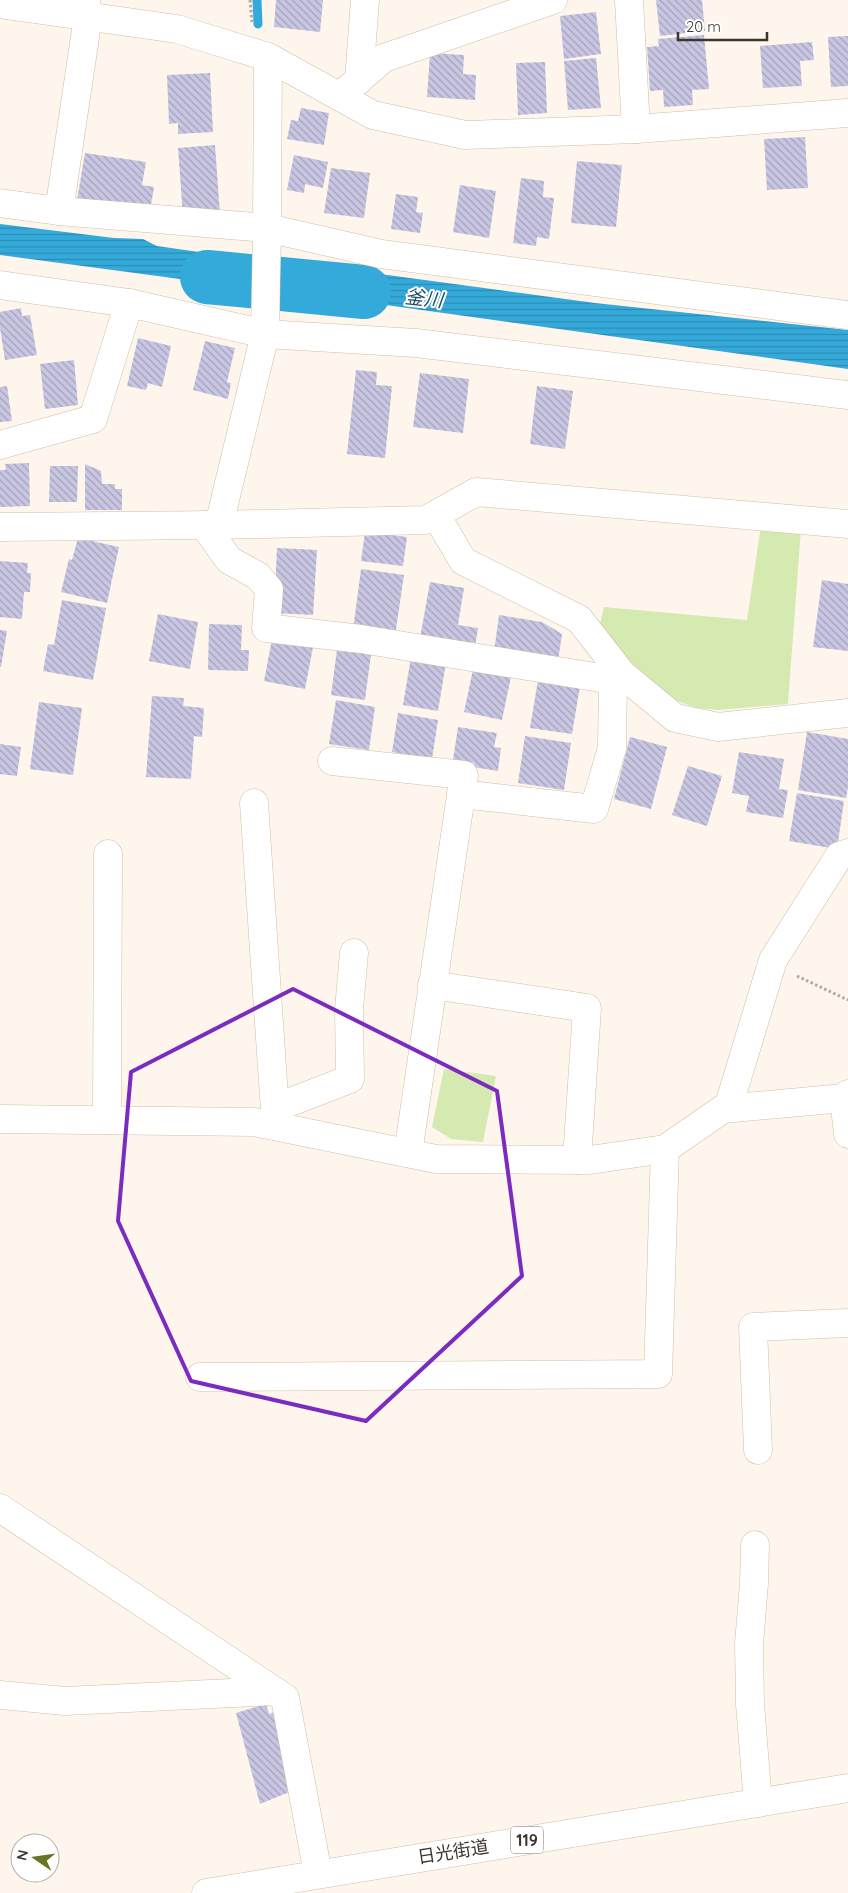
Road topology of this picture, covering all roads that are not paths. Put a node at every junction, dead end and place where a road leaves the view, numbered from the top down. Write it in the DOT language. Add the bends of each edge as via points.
graph roads {
  1 [pos="365,0"];
  2 [pos="553,0"];
  3 [pos="629,0"];
  4 [pos="0,4"];
  5 [pos="87,9"];
  6 [pos="268,57"];
  7 [pos="349,88"];
  8 [pos="848,113"];
  9 [pos="636,129"];
  10 [pos="0,203"];
  11 [pos="59,211"];
  12 [pos="267,228"];
  13 [pos="0,285"];
  14 [pos="129,303"];
  15 [pos="848,312"];
  16 [pos="265,334"];
  17 [pos="848,395"];
  18 [pos="0,445"];
  19 [pos="436,515"];
  20 [pos="848,524"];
  21 [pos="212,525"];
  22 [pos="0,527"];
  23 [pos="618,677"];
  24 [pos="848,713"];
  25 [pos="332,761"];
  26 [pos="461,794"];
  27 [pos="254,803"];
  28 [pos="108,854"];
  29 [pos="848,854"];
  30 [pos="354,953"];
  31 [pos="432,985"];
  32 [pos="846,1096"];
  33 [pos="728,1108"];
  34 [pos="275,1117"];
  35 [pos="0,1119"];
  36 [pos="107,1120"];
  37 [pos="848,1134"];
  38 [pos="665,1149"];
  39 [pos="408,1153"];
  40 [pos="577,1160"];
  41 [pos="848,1322"];
  42 [pos="200,1377"];
  43 [pos="758,1450"];
  44 [pos="0,1508"];
  45 [pos="754,1545"];
  46 [pos="274,1691"];
  47 [pos="0,1695"];
  48 [pos="848,1788"];
  49 [pos="758,1803"];
  50 [pos="318,1874"];
  51 [pos="206,1893"];
  1 -- 7 [label="main road"];
  2 -- 7 [label="main road" via="384,58"];
  3 -- 9 [label="main road"];
  4 -- 5 [label="main road"];
  5 -- 6 [label="main road" via="177,29"];
  5 -- 11 [label="main road"];
  6 -- 7 [label="main road"];
  6 -- 12 [label="main road"];
  7 -- 9 [label="main road" via="373,115 465,135"];
  8 -- 9 [label="main road"];
  10 -- 11 [label="main road"];
  11 -- 12 [label="main road"];
  12 -- 15 [label="main road" via="381,254"];
  12 -- 16 [label="main road"];
  13 -- 14 [label="main road"];
  14 -- 16 [label="main road"];
  14 -- 18 [label="main road" via="93,419"];
  16 -- 17 [label="main road" via="416,343"];
  16 -- 21 [label="main road"];
  19 -- 20 [label="main road" via="476,492"];
  19 -- 21 [label="main road" via="426,520"];
  19 -- 23 [label="main road" via="463,561 579,619"];
  21 -- 22 [label="main road"];
  21 -- 23 [label="main road" via="229,560 258,576 269,589 266,628 361,638"];
  23 -- 24 [label="main road" via="675,718 718,727"];
  23 -- 26 [label="main road" via="612,748 594,810"];
  25 -- 26 [label="main road" via="464,775"];
  26 -- 31 [label="main road"];
  27 -- 34 [label="main road"];
  28 -- 36 [label="main road"];
  29 -- 33 [label="main road" via="839,856 773,960"];
  30 -- 34 [label="main road" via="349,1009 350,1079"];
  31 -- 39 [label="main road"];
  31 -- 40 [label="main road" via="587,1008"];
  32 -- 33 [label="main road"];
  32 -- 37 [label="main road"];
  33 -- 38 [label="main road" via="723,1108"];
  34 -- 36 [label="main road" via="254,1122"];
  34 -- 39 [label="main road"];
  35 -- 36 [label="main road"];
  38 -- 40 [label="main road"];
  38 -- 42 [label="main road" via="658,1374"];
  39 -- 40 [label="main road" via="436,1159"];
  41 -- 43 [label="main road" via="753,1327"];
  44 -- 46 [label="main road"];
  45 -- 49 [label="main road" via="749,1654"];
  46 -- 47 [label="main road" via="65,1701"];
  46 -- 50 [label="main road" via="285,1698"];
  48 -- 49 [label="main road, 日光街道 / 119"];
  49 -- 50 [label="main road, 日光街道 / 119"];
  50 -- 51 [label="main road, 日光街道 / 119"];
}
